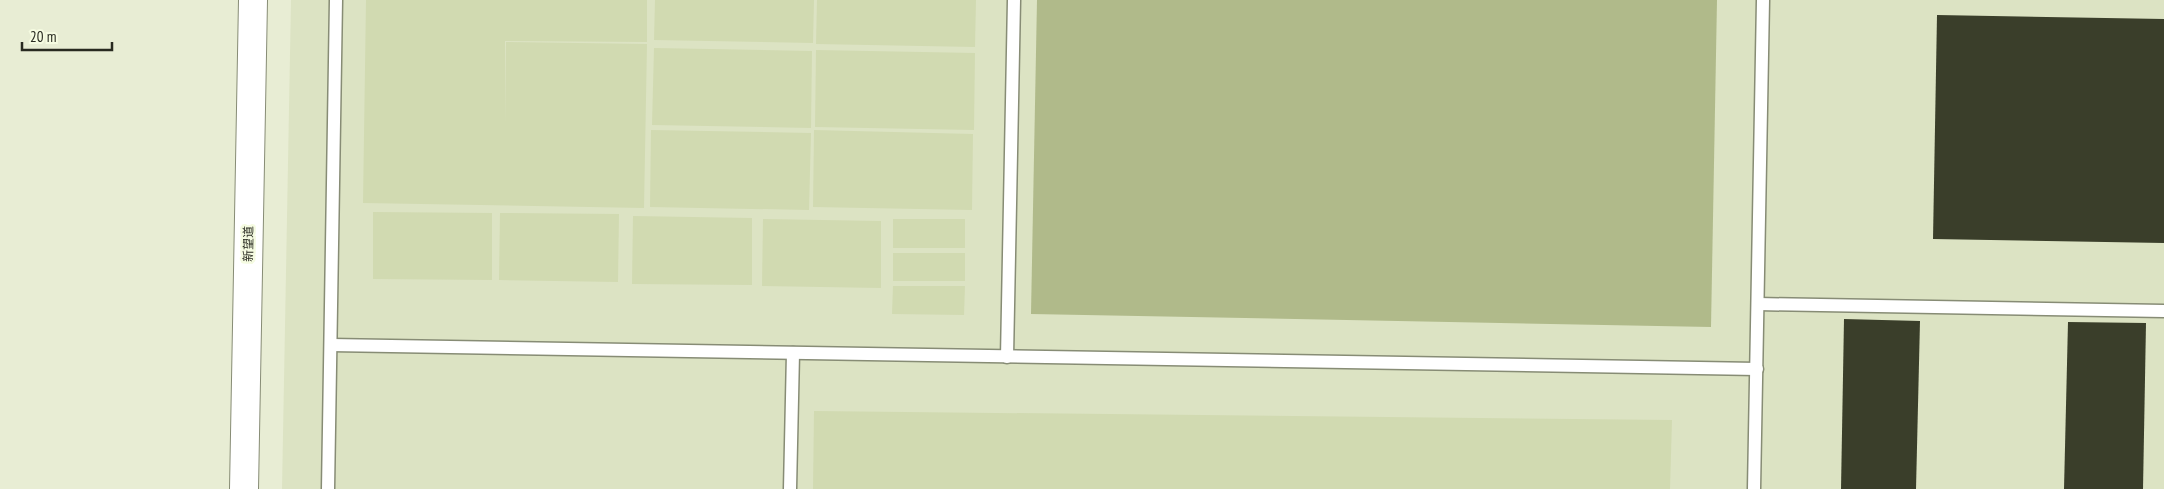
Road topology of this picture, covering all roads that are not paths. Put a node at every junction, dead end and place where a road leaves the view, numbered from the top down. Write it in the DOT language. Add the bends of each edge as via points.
graph roads {
  1 [pos="253,0"];
  2 [pos="336,0"];
  3 [pos="1014,0"];
  4 [pos="1763,0"];
  5 [pos="1758,304"];
  6 [pos="2164,311"];
  7 [pos="331,345"];
  8 [pos="793,353"];
  9 [pos="1007,357"];
  10 [pos="1756,369"];
  11 [pos="244,489"];
  12 [pos="328,489"];
  13 [pos="790,489"];
  14 [pos="1754,489"];
  1 -- 11 [label="street, 新望道"];
  2 -- 7 [label="lane"];
  3 -- 9 [label="lane"];
  4 -- 5 [label="lane"];
  5 -- 6 [label="lane"];
  5 -- 10 [label="lane"];
  7 -- 8 [label="lane"];
  7 -- 12 [label="lane"];
  8 -- 9 [label="lane"];
  8 -- 13 [label="lane"];
  9 -- 10 [label="lane"];
  10 -- 14 [label="lane"];
}
